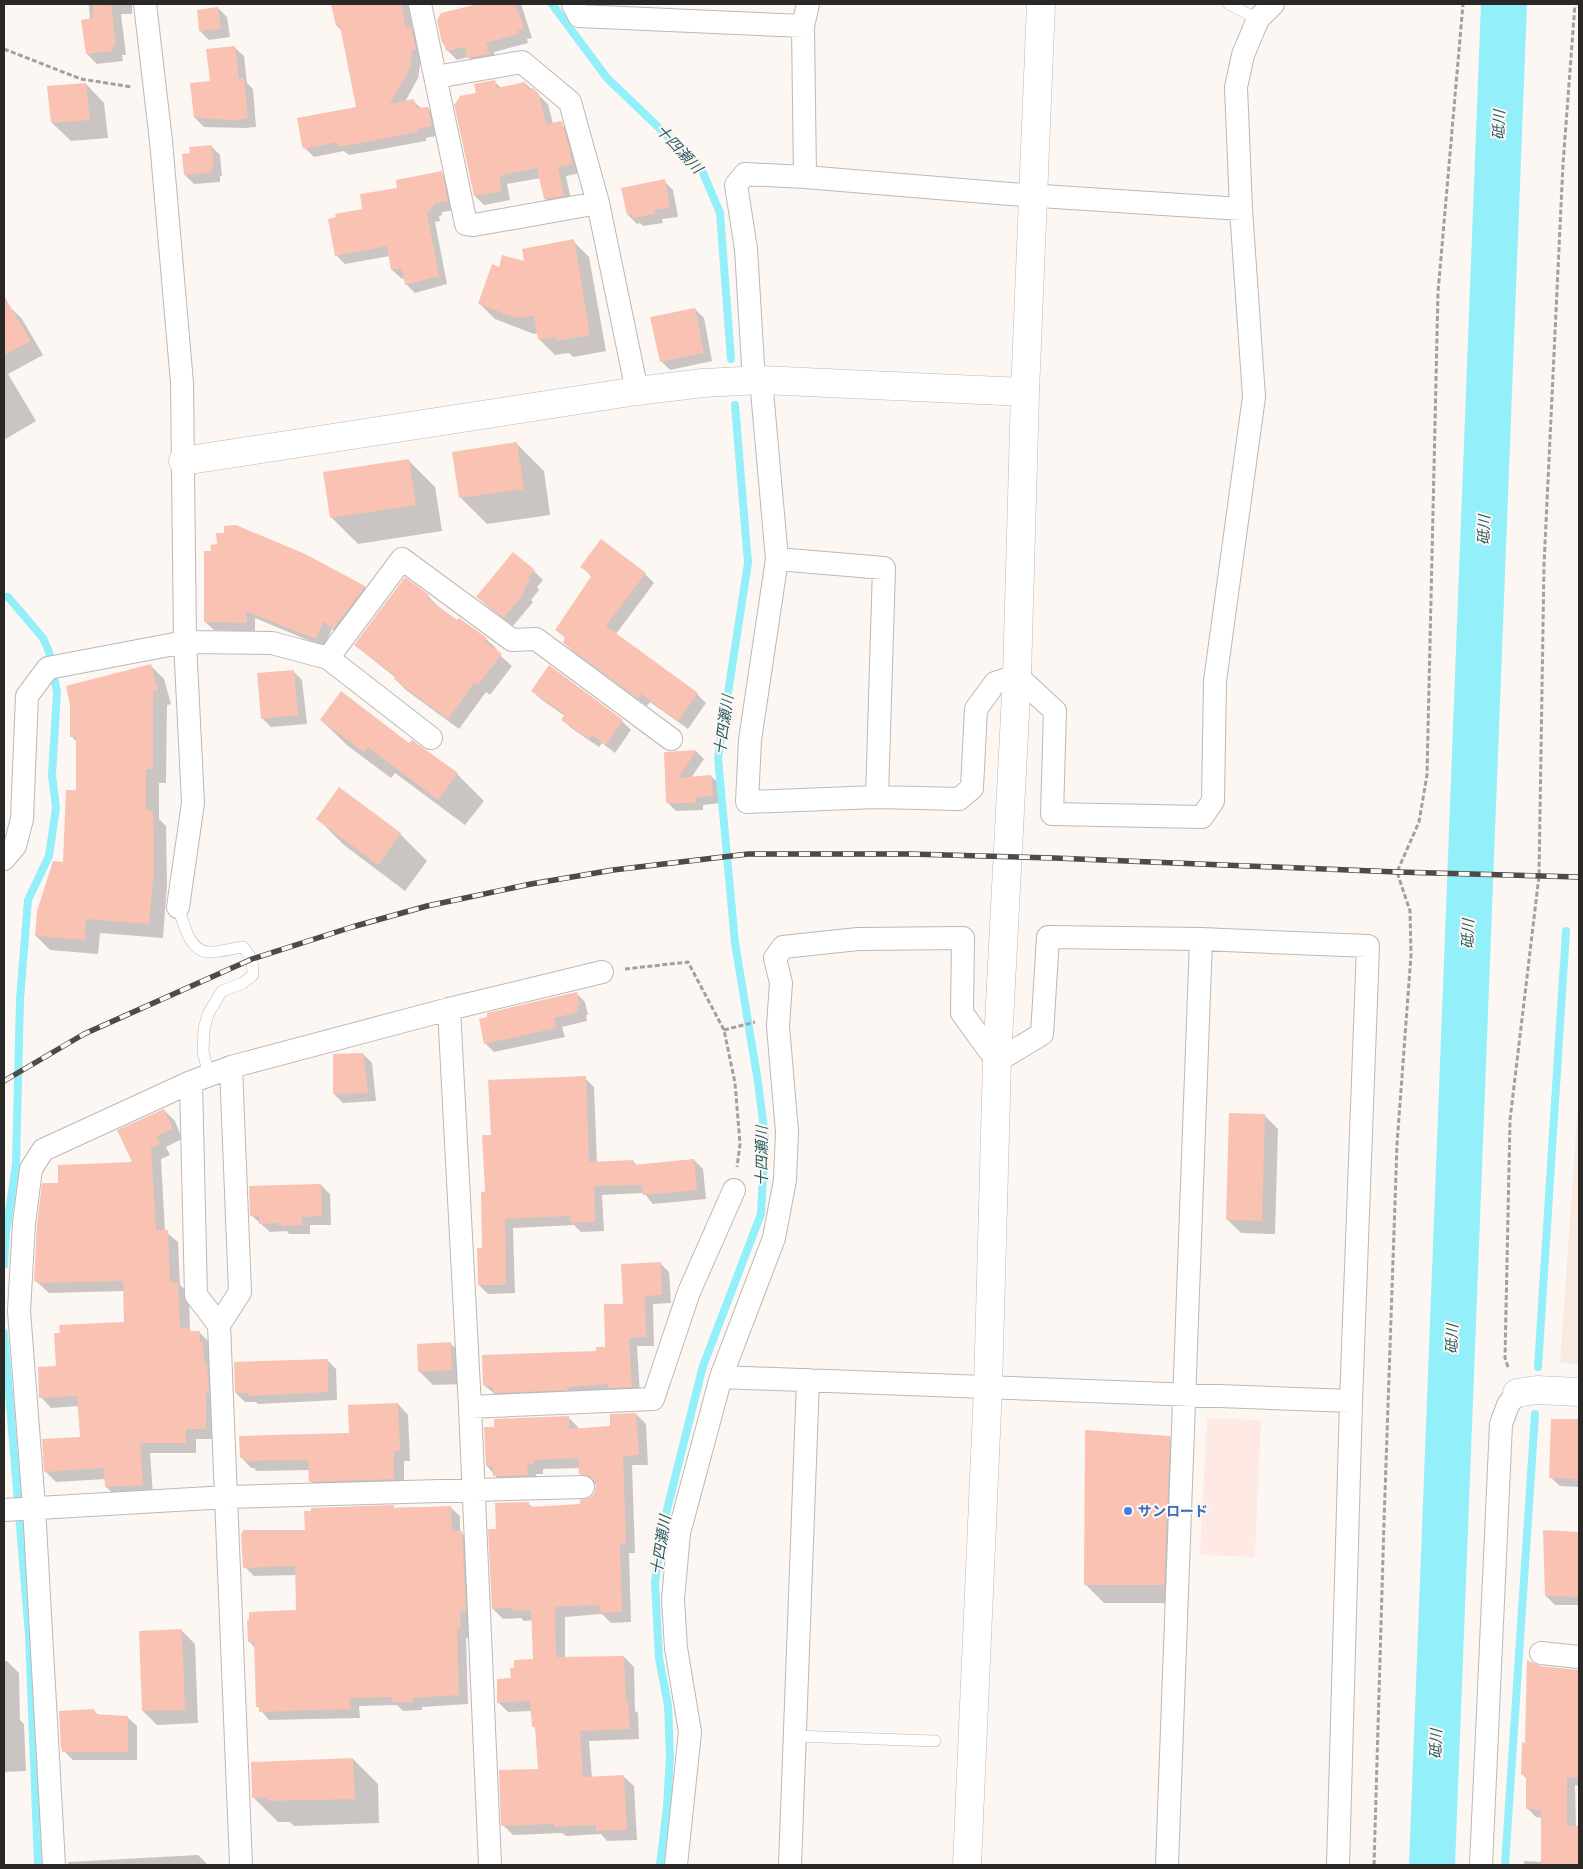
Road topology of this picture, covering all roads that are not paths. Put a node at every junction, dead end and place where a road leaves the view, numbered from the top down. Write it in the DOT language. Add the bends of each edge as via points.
graph roads {
  1 [pos="145,4"];
  2 [pos="420,4"];
  3 [pos="573,4"];
  4 [pos="808,4"];
  5 [pos="1041,4"];
  6 [pos="1229,4"];
  7 [pos="1266,11"];
  8 [pos="803,26"];
  9 [pos="436,77"];
  10 [pos="806,177"];
  11 [pos="1034,194"];
  12 [pos="598,203"];
  13 [pos="1241,209"];
  14 [pos="758,381"];
  15 [pos="637,390"];
  16 [pos="1025,392"];
  17 [pos="183,461"];
  18 [pos="777,559"];
  19 [pos="186,642"];
  20 [pos="328,658"];
  21 [pos="1017,676"];
  22 [pos="431,738"];
  23 [pos="671,739"];
  24 [pos="877,797"];
  25 [pos="4,859"];
  26 [pos="178,907"];
  27 [pos="1201,939"];
  28 [pos="602,972"];
  29 [pos="449,1009"];
  30 [pos="996,1061"];
  31 [pos="231,1067"];
  32 [pos="200,1079"];
  33 [pos="734,1190"];
  34 [pos="219,1325"];
  35 [pos="721,1377"];
  36 [pos="808,1380"];
  37 [pos="988,1387"];
  38 [pos="1579,1392"];
  39 [pos="1517,1394"];
  40 [pos="1185,1395"];
  41 [pos="1351,1401"];
  42 [pos="470,1407"];
  43 [pos="583,1487"];
  44 [pos="474,1491"];
  45 [pos="227,1497"];
  46 [pos="34,1508"];
  47 [pos="4,1510"];
  48 [pos="1541,1653"];
  49 [pos="1579,1657"];
  50 [pos="795,1736"];
  51 [pos="935,1741"];
  52 [pos="54,1865"];
  53 [pos="241,1865"];
  54 [pos="490,1865"];
  55 [pos="676,1865"];
  56 [pos="790,1865"];
  57 [pos="967,1865"];
  58 [pos="1167,1865"];
  59 [pos="1338,1865"];
  60 [pos="1481,1865"];
  1 -- 17 [label="street" via="161,141 182,383"];
  2 -- 9 [label="street"];
  3 -- 8 [label="street" via="579,16"];
  4 -- 8 [label="street"];
  5 -- 11 [label="street"];
  6 -- 7 [label="lane"];
  7 -- 13 [label="street" via="1243,54 1236,87"];
  8 -- 10 [label="street"];
  9 -- 12 [label="street" via="522,62 570,102"];
  9 -- 12 [label="street" via="466,224"];
  10 -- 11 [label="street"];
  10 -- 14 [label="street" via="746,174 736,184 746,249"];
  11 -- 13 [label="street"];
  11 -- 16 [label="street"];
  12 -- 15 [label="street"];
  13 -- 21 [label="street" via="1254,397 1215,681 1212,801 1202,817 1052,814 1055,711"];
  14 -- 15 [label="street"];
  14 -- 16 [label="street"];
  14 -- 18 [label="street"];
  15 -- 17 [label="street"];
  16 -- 21 [label="street"];
  17 -- 19 [label="street"];
  18 -- 24 [label="street" via="884,568"];
  18 -- 24 [label="street" via="750,740 747,802"];
  19 -- 20 [label="street" via="272,643"];
  19 -- 25 [label="street" via="48,668 27,696 22,819 15,846"];
  19 -- 26 [label="street" via="193,803"];
  20 -- 22 [label="street"];
  20 -- 23 [label="street" via="402,559 512,640 536,639"];
  21 -- 24 [label="street" via="995,683 976,709 972,788 959,799"];
  21 -- 30 [label="street"];
  26 -- 32 [label="lane" via="198,949 209,952 243,947 252,959 253,975 243,983 222,991 208,1014"];
  27 -- 30 [label="street" via="1048,937 1042,1034"];
  27 -- 40 [label="street"];
  27 -- 41 [label="street" via="1368,946 1353,1183"];
  28 -- 29 [label="street"];
  29 -- 31 [label="street"];
  29 -- 42 [label="street"];
  30 -- 35 [label="street" via="962,1013 963,938 858,939 783,947 775,958 781,983 778,1026 786,1132 785,1180 774,1238"];
  30 -- 37 [label="street"];
  31 -- 32 [label="street"];
  31 -- 34 [label="street" via="240,1292"];
  32 -- 34 [label="street" via="196,1295"];
  32 -- 46 [label="street" via="44,1150 30,1169 19,1310"];
  33 -- 42 [label="street" via="689,1292 652,1400"];
  34 -- 45 [label="street"];
  35 -- 36 [label="street"];
  35 -- 55 [label="street" via="678,1533 672,1599 676,1648 690,1732"];
  36 -- 37 [label="street"];
  36 -- 50 [label="street"];
  37 -- 40 [label="street"];
  37 -- 57 [label="street"];
  38 -- 39 [label="street" via="1537,1390"];
  39 -- 60 [label="street" via="1508,1405 1501,1424"];
  40 -- 41 [label="street"];
  40 -- 58 [label="street"];
  41 -- 59 [label="street"];
  42 -- 44 [label="street"];
  43 -- 44 [label="street"];
  44 -- 45 [label="street"];
  44 -- 54 [label="street"];
  45 -- 46 [label="street"];
  45 -- 53 [label="street"];
  46 -- 47 [label="street"];
  46 -- 52 [label="street"];
  48 -- 49 [label="street"];
  50 -- 51 [label="lane"];
  50 -- 56 [label="street"];
}
